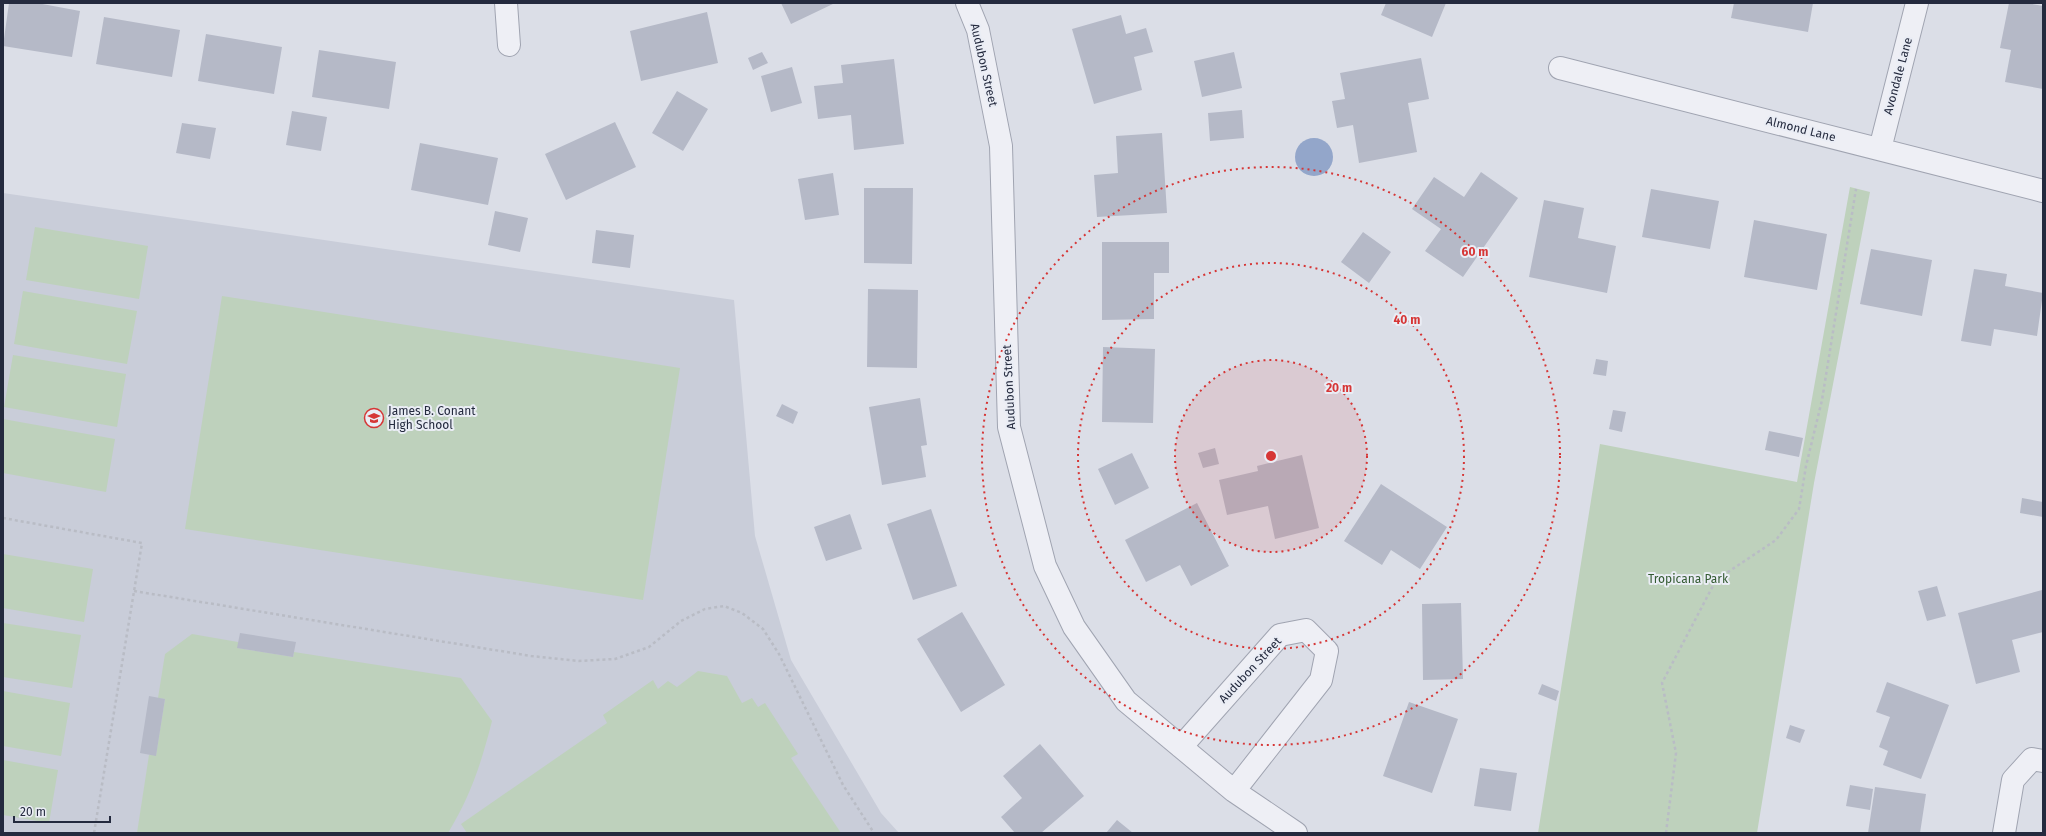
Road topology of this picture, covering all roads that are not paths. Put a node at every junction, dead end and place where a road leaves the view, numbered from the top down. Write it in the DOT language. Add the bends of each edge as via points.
graph roads {
  1 [pos="506,3"];
  2 [pos="967,3"];
  3 [pos="1917,3"];
  4 [pos="509,45"];
  5 [pos="1560,68"];
  6 [pos="1880,149"];
  7 [pos="2043,191"];
  8 [pos="1181,747"];
  9 [pos="2043,761"];
  10 [pos="1234,791"];
  11 [pos="1296,833"];
  12 [pos="2004,833"];
  1 -- 4 [label="street"];
  2 -- 8 [label="street, Audubon Street" via="978,30 1001,146 1009,427 1045,566 1074,627 1126,701"];
  3 -- 6 [label="street, Avondale Lane"];
  5 -- 6 [label="street, Almond Lane"];
  6 -- 7 [label="street, Almond Lane"];
  8 -- 10 [label="street, Audubon Street"];
  8 -- 10 [label="street, Audubon Street" via="1280,635 1306,630 1327,651 1320,680"];
  9 -- 12 [label="street" via="2032,759 2013,780"];
  10 -- 11 [label="street, Audubon Street"];
}
